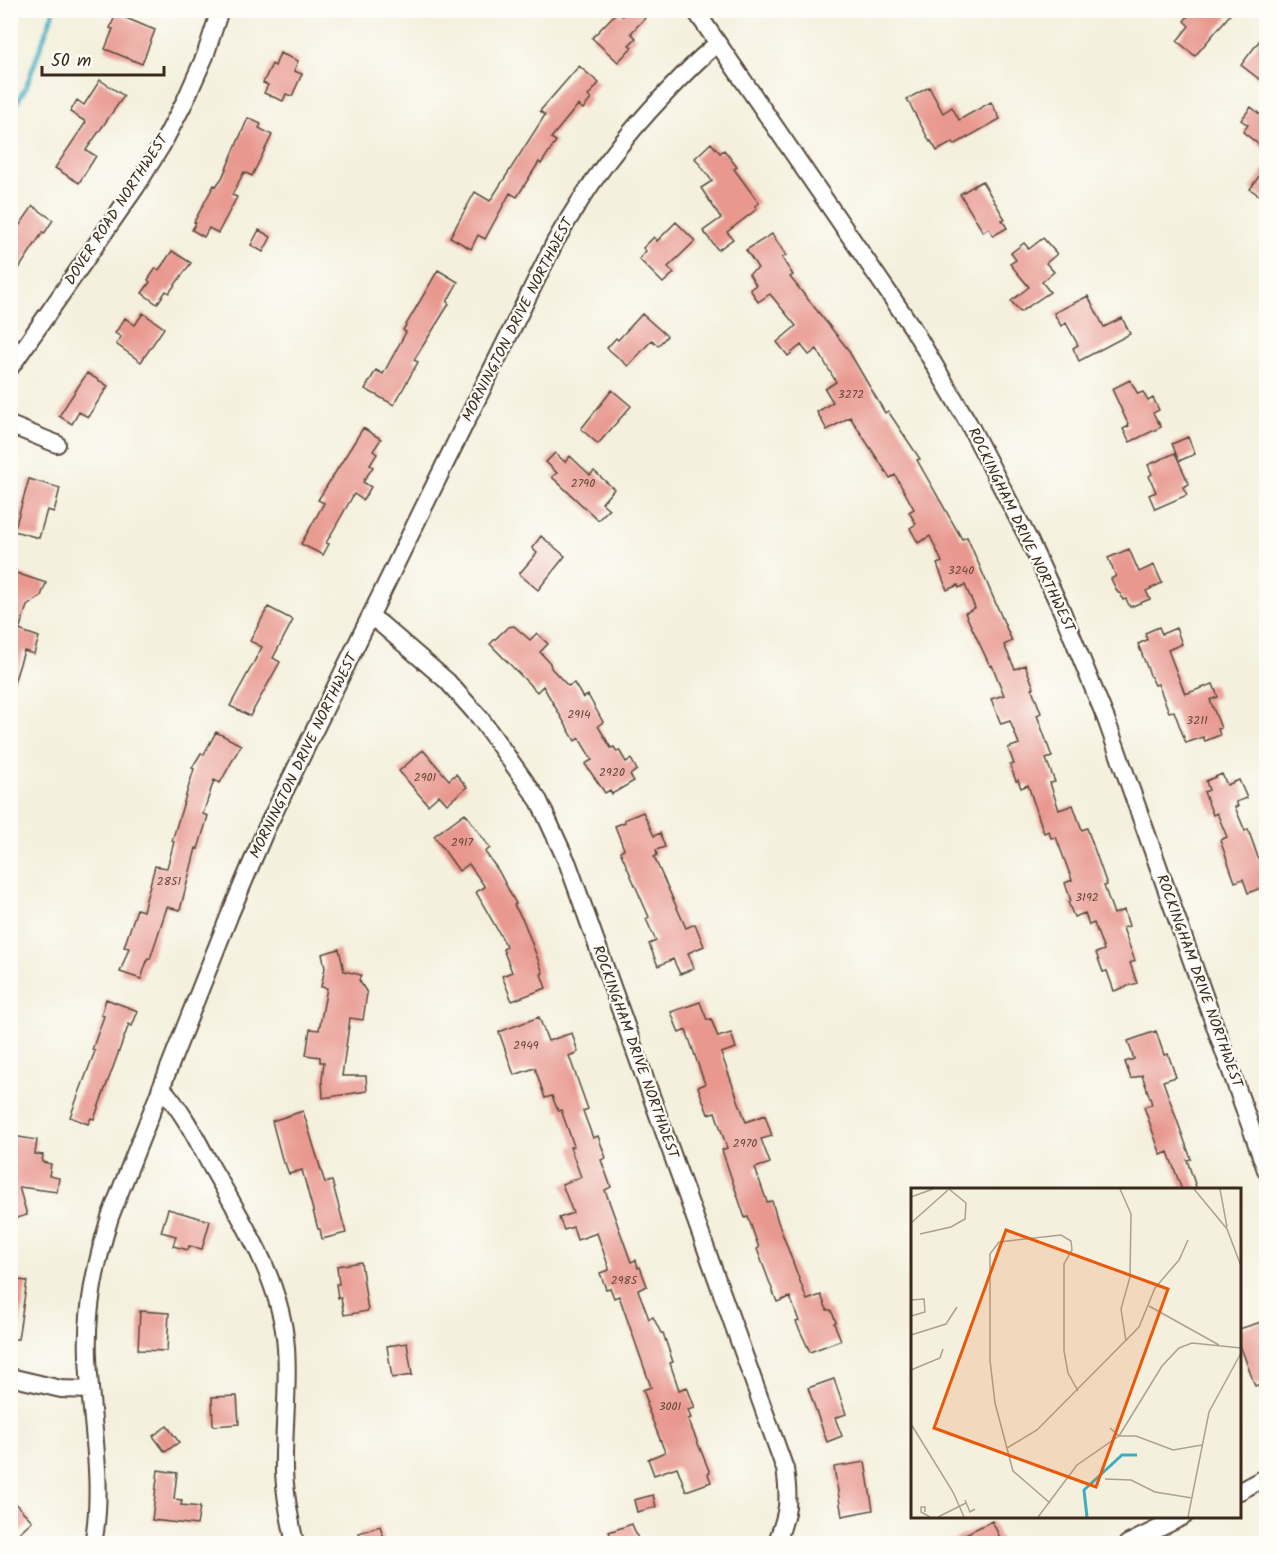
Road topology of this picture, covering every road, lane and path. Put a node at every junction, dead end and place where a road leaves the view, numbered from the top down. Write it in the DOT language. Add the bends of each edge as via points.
graph roads {
  1 [pos="220,10"];
  2 [pos="695,10"];
  3 [pos="717,44"];
  4 [pos="10,368"];
  5 [pos="10,425"];
  6 [pos="57,444"];
  7 [pos="371,617"];
  8 [pos="161,1087"];
  9 [pos="1266,1170"];
  10 [pos="10,1377"];
  11 [pos="90,1390"];
  12 [pos="1266,1477"];
  13 [pos="1241,1490"];
  14 [pos="1180,1518"];
  15 [pos="93,1544"];
  16 [pos="295,1544"];
  17 [pos="776,1544"];
  18 [pos="1127,1544"];
  1 -- 4 [label="street, DOVER ROAD NORTHWEST" via="205,56 162,145"];
  2 -- 3 [label="street, ROCKINGHAM DRIVE NORTHWEST"];
  3 -- 7 [label="street, MORNINGTON DRIVE NORTHWEST" via="634,126 576,206"];
  3 -- 9 [label="street, ROCKINGHAM DRIVE NORTHWEST" via="912,327 969,424 1029,540 1106,719"];
  5 -- 6 [label="street"];
  7 -- 8 [label="street, MORNINGTON DRIVE NORTHWEST" via="267,829"];
  7 -- 17 [label="street, ROCKINGHAM DRIVE NORTHWEST" via="447,681 480,718 538,801 568,864 785,1469 787,1515"];
  8 -- 11 [label="street, MORNINGTON DRIVE NORTHWEST" via="110,1217 99,1256 88,1323"];
  8 -- 16 [label="street" via="177,1104 242,1220 277,1298 286,1348 284,1472"];
  10 -- 11 [label="street" via="61,1389"];
  11 -- 15 [label="street, MORNINGTON DRIVE NORTHWEST" via="98,1493"];
  12 -- 13 [label="street"];
  14 -- 18 [label="street"];
}
